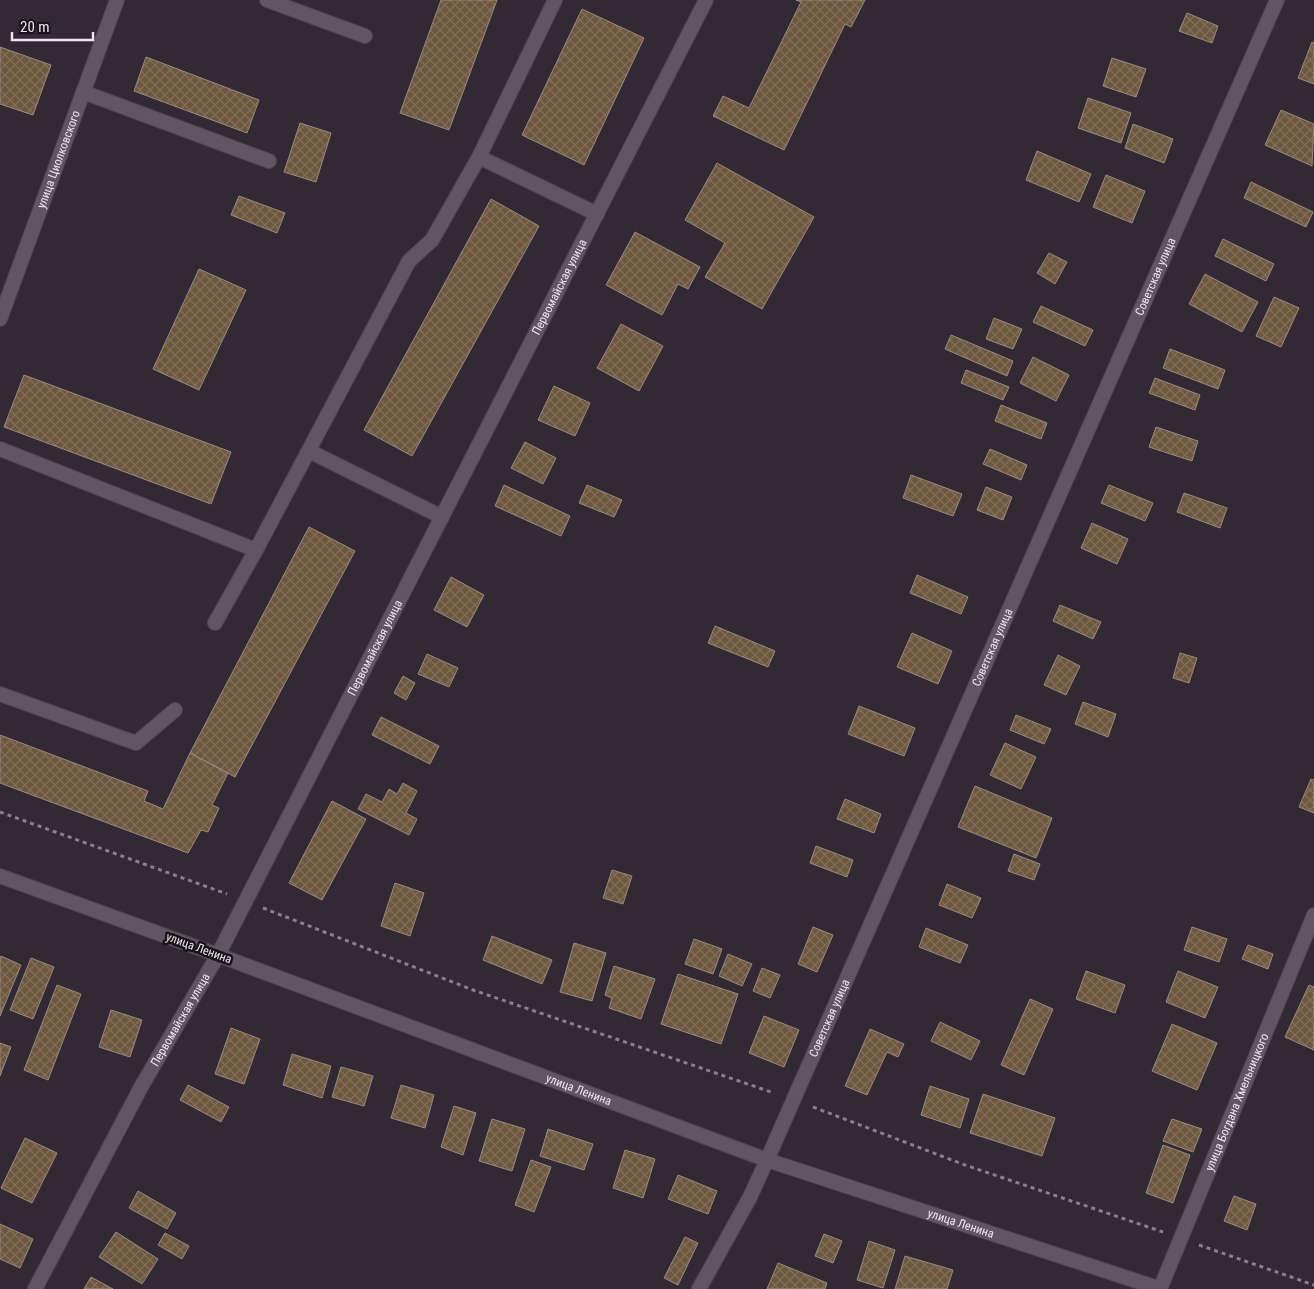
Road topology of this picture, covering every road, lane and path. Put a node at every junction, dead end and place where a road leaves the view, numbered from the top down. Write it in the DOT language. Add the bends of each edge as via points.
graph roads {
  1 [pos="117,0"];
  2 [pos="267,0"];
  3 [pos="555,0"];
  4 [pos="706,0"];
  5 [pos="1277,0"];
  6 [pos="365,36"];
  7 [pos="83,92"];
  8 [pos="479,157"];
  9 [pos="269,161"];
  10 [pos="597,214"];
  11 [pos="0,318"];
  12 [pos="0,449"];
  13 [pos="309,451"];
  14 [pos="442,517"];
  15 [pos="256,550"];
  16 [pos="215,622"];
  17 [pos="0,694"];
  18 [pos="175,710"];
  19 [pos="0,812"];
  20 [pos="0,876"];
  21 [pos="245,901"];
  22 [pos="1314,915"];
  23 [pos="218,955"];
  24 [pos="767,1160"];
  25 [pos="35,1289"];
  26 [pos="699,1289"];
  27 [pos="1161,1289"];
  1 -- 7 [label="street, улица Циолковского"];
  2 -- 6 [label="street"];
  3 -- 8 [label="street"];
  4 -- 10 [label="street, Первомайская улица"];
  5 -- 24 [label="street, Советская улица"];
  7 -- 9 [label="street"];
  7 -- 11 [label="street, улица Циолковского"];
  8 -- 10 [label="street"];
  8 -- 13 [label="street" via="432,240 409,261"];
  10 -- 14 [label="street, Первомайская улица"];
  12 -- 15 [label="street"];
  13 -- 14 [label="street"];
  13 -- 15 [label="street"];
  14 -- 21 [label="street, Первомайская улица"];
  15 -- 16 [label="street"];
  17 -- 18 [label="street" via="136,743"];
  19 -- 21 [label="path"];
  20 -- 23 [label="street, улица Ленина"];
  21 -- 23 [label="street, Первомайская улица"];
  22 -- 27 [label="street, улица Богдана Хмельницкого"];
  23 -- 24 [label="street, улица Ленина"];
  23 -- 25 [label="street, Первомайская улица" via="141,1087"];
  24 -- 26 [label="street, Советская улица"];
  24 -- 27 [label="street, улица Ленина"];
}
